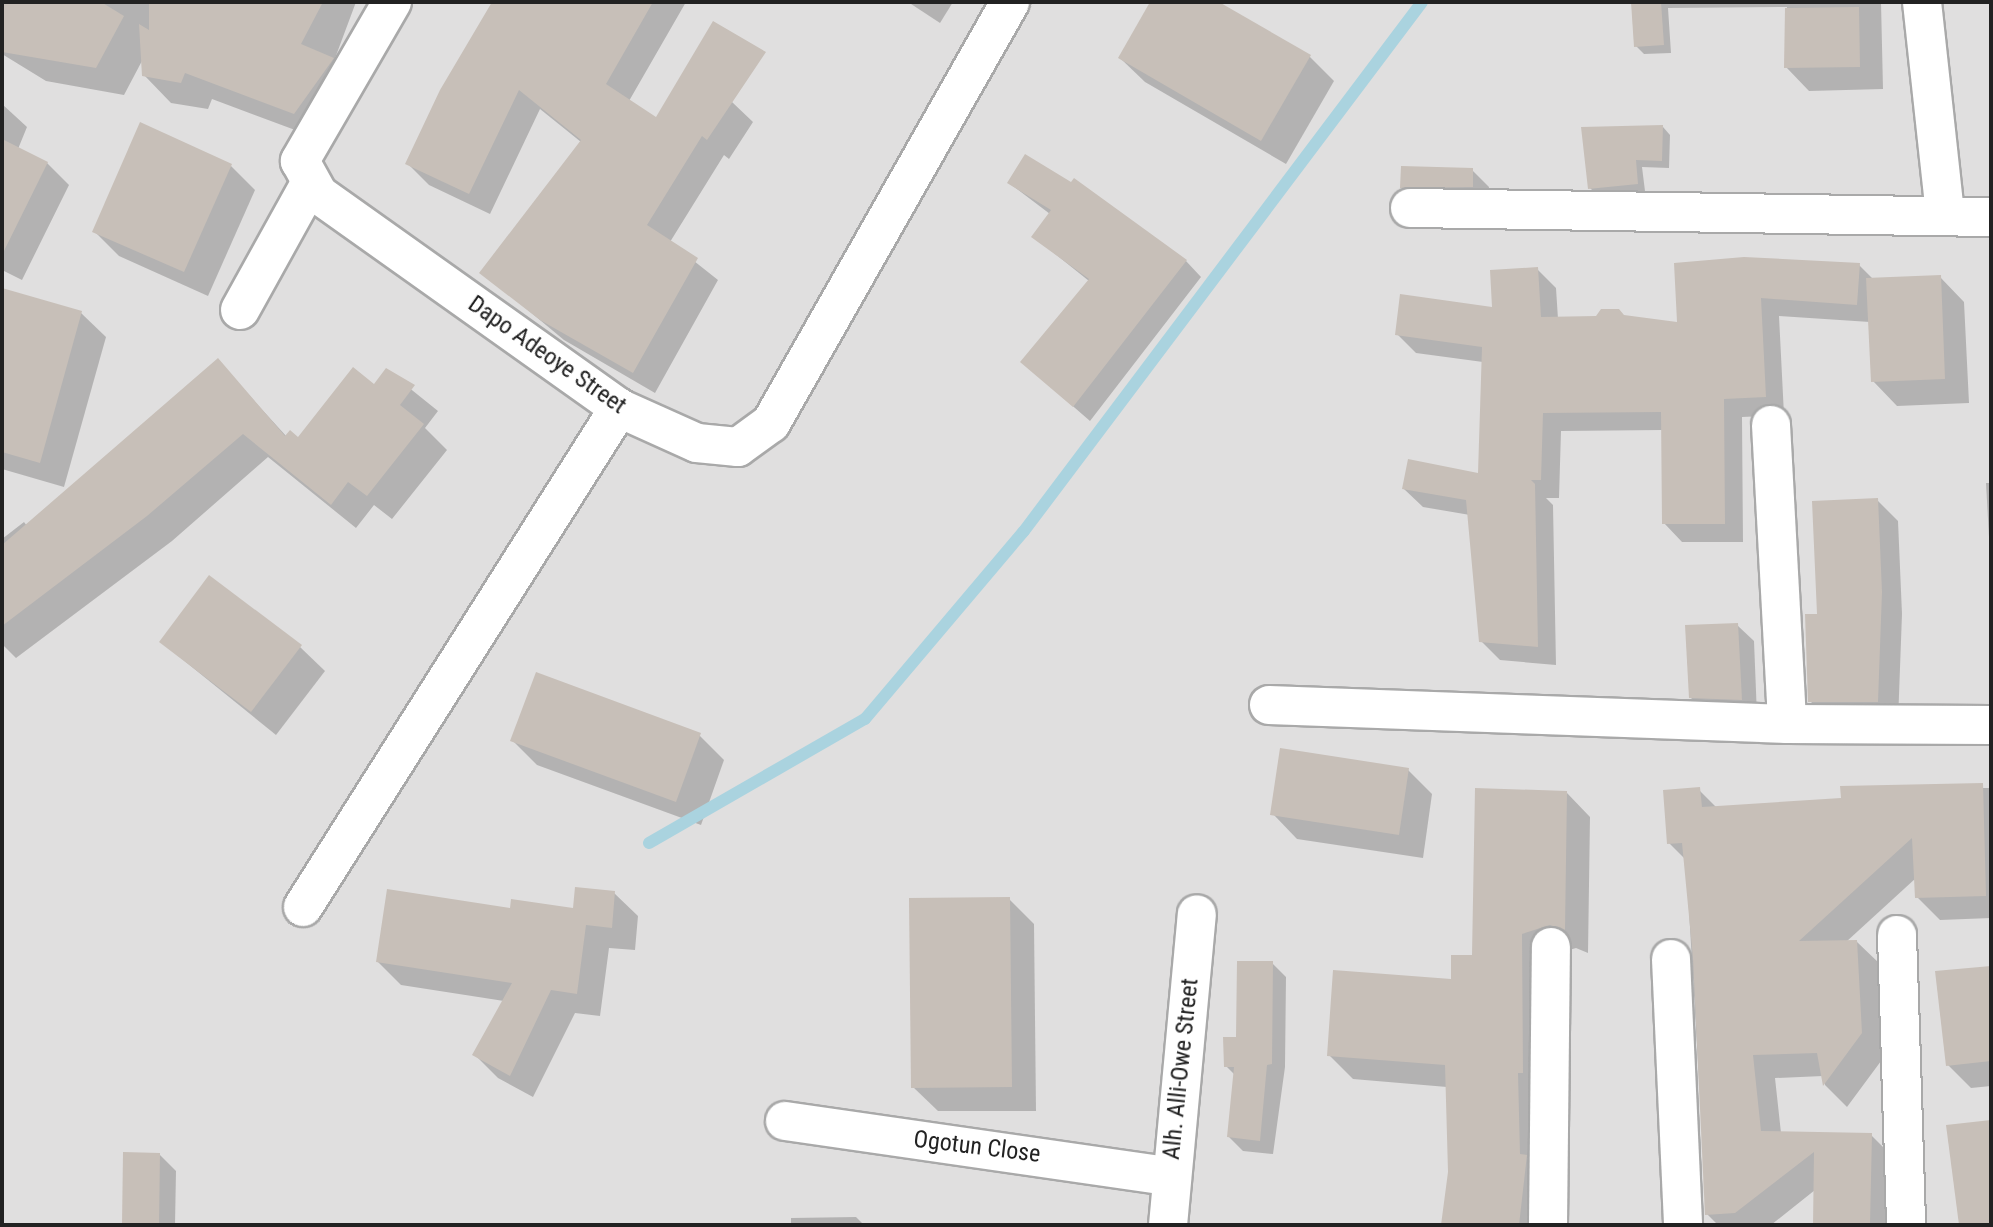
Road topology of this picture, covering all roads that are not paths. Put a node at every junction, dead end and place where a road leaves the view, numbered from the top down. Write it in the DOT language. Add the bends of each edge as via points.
graph roads {
  1 [pos="392,2"];
  2 [pos="1010,2"];
  3 [pos="1922,2"];
  4 [pos="311,182"];
  5 [pos="1410,208"];
  6 [pos="1945,214"];
  7 [pos="1991,217"];
  8 [pos="240,310"];
  9 [pos="619,408"];
  10 [pos="1771,425"];
  11 [pos="1269,705"];
  12 [pos="1787,724"];
  13 [pos="1991,725"];
  14 [pos="303,907"];
  15 [pos="1197,914"];
  16 [pos="1897,935"];
  17 [pos="1551,947"];
  18 [pos="1671,959"];
  19 [pos="785,1121"];
  20 [pos="1169,1176"];
  21 [pos="1168,1225"];
  22 [pos="1548,1225"];
  23 [pos="1683,1225"];
  24 [pos="1906,1225"];
  1 -- 4 [label="street" via="300,161"];
  2 -- 9 [label="street, Dapo Adeoye Street" via="771,423 738,447 697,443"];
  3 -- 6 [label="street"];
  4 -- 8 [label="street"];
  4 -- 9 [label="street, Dapo Adeoye Street" via="318,194"];
  5 -- 6 [label="street"];
  6 -- 7 [label="street"];
  9 -- 14 [label="street"];
  10 -- 12 [label="street"];
  11 -- 12 [label="street"];
  12 -- 13 [label="street"];
  15 -- 20 [label="street, Alh. Alli-Owe Street" via="1187,1056"];
  16 -- 24 [label="street"];
  17 -- 22 [label="street"];
  18 -- 23 [label="street"];
  19 -- 20 [label="street, Ogotun Close"];
  20 -- 21 [label="street, Alh. Alli-Owe Street"];
}
